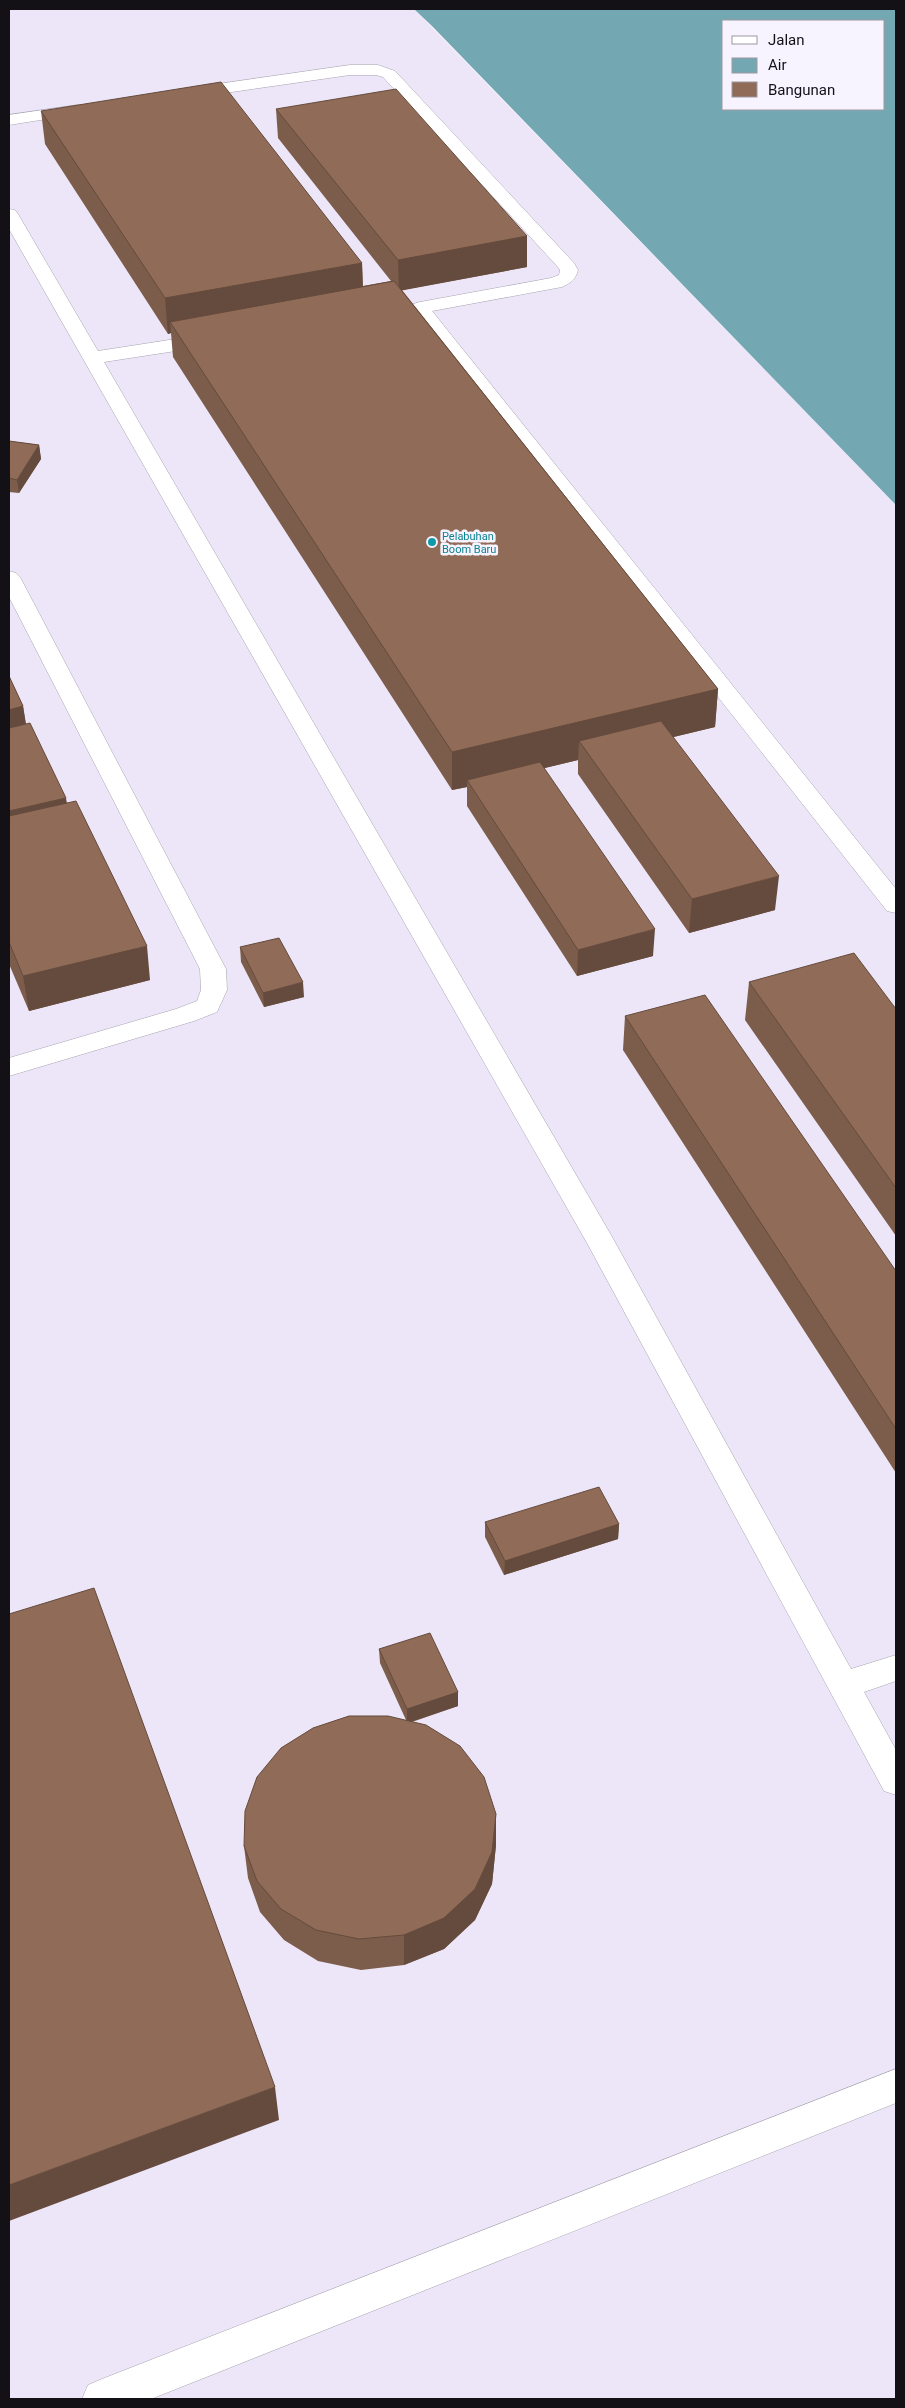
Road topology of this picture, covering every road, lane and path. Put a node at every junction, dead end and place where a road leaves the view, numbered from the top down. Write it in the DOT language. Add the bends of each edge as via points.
graph roads {
  1 [pos="174,96"];
  2 [pos="96,107"];
  3 [pos="9,120"];
  4 [pos="9,214"];
  5 [pos="420,308"];
  6 [pos="400,311"];
  7 [pos="227,338"];
  8 [pos="92,358"];
  9 [pos="9,577"];
  10 [pos="896,905"];
  11 [pos="9,1067"];
  12 [pos="896,1668"];
  13 [pos="843,1685"];
  14 [pos="896,1782"];
  15 [pos="896,2086"];
  16 [pos="102,2399"];
  1 -- 5 [label="lane" via="350,70 378,70 389,74 569,270 567,278 556,283"];
  2 -- 3 [label="lane"];
  4 -- 8 [label="lane"];
  5 -- 6 [label="lane"];
  5 -- 10 [label="lane"];
  7 -- 8 [label="lane"];
  8 -- 13 [label="lane" via="600,1242"];
  9 -- 11 [label="lane" via="213,968 214,990 208,1006 185,1015"];
  12 -- 13 [label="lane"];
  13 -- 14 [label="lane"];
  15 -- 16 [label="lane"];
}
